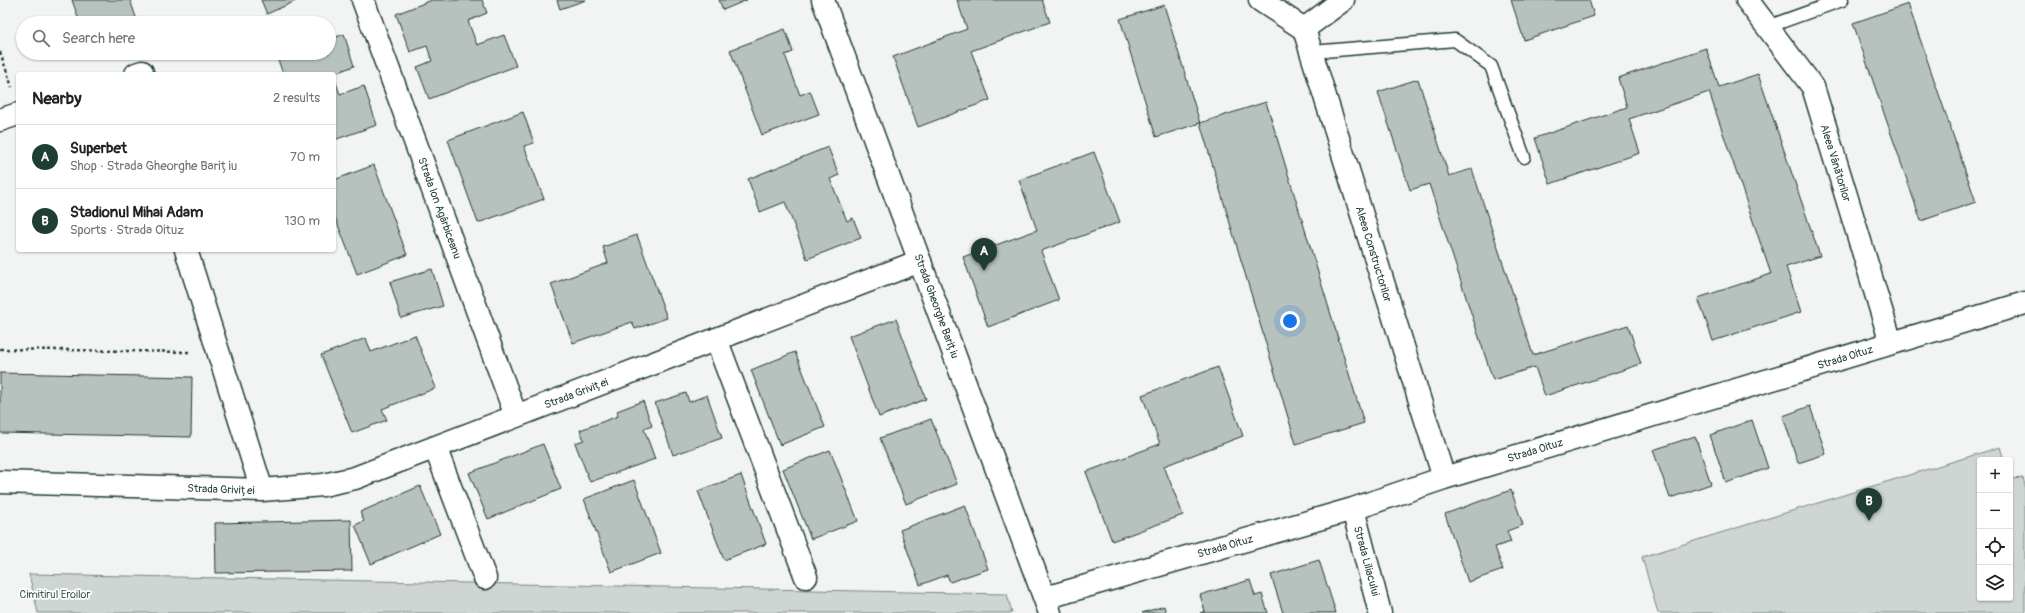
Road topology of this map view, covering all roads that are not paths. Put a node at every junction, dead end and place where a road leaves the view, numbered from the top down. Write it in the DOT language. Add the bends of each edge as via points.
graph roads {
  1 [pos="364,0"];
  2 [pos="823,0"];
  3 [pos="1260,0"];
  4 [pos="1343,0"];
  5 [pos="1747,0"];
  6 [pos="1842,0"];
  7 [pos="1767,27"];
  8 [pos="1304,29"];
  9 [pos="1312,52"];
  10 [pos="16,115"];
  11 [pos="0,120"];
  12 [pos="1524,157"];
  13 [pos="187,252"];
  14 [pos="920,261"];
  15 [pos="2025,302"];
  16 [pos="716,339"];
  17 [pos="1891,343"];
  18 [pos="516,416"];
  19 [pos="435,447"];
  20 [pos="1444,478"];
  21 [pos="0,482"];
  22 [pos="262,490"];
  23 [pos="1353,510"];
  24 [pos="806,577"];
  25 [pos="485,578"];
  26 [pos="1047,606"];
  27 [pos="1380,613"];
  1 -- 18 [label="street, Strada Ion Agârbiceanu"];
  2 -- 14 [label="street, Strada Gheorghe Barițiu"];
  3 -- 8 [label="street"];
  4 -- 8 [label="street"];
  5 -- 7 [label="street, Aleea Vânătorilor"];
  6 -- 7 [label="lane"];
  7 -- 17 [label="street, Aleea Vânătorilor" via="1813,87"];
  8 -- 9 [label="street, Aleea Constructorilor"];
  9 -- 12 [label="lane" via="1455,40 1491,66"];
  9 -- 20 [label="street, Aleea Constructorilor"];
  10 -- 11 [label="street"];
  13 -- 22 [label="street"];
  14 -- 16 [label="street, Strada Griviței"];
  14 -- 26 [label="street, Strada Gheorghe Barițiu"];
  15 -- 17 [label="street, Strada Oituz"];
  16 -- 18 [label="street, Strada Griviței"];
  16 -- 24 [label="street"];
  17 -- 20 [label="street, Strada Oituz"];
  18 -- 19 [label="street, Strada Griviței"];
  19 -- 22 [label="street, Strada Griviței" via="355,478 323,485"];
  19 -- 25 [label="street"];
  20 -- 23 [label="street, Strada Oituz"];
  21 -- 22 [label="street, Strada Griviței"];
  23 -- 26 [label="street, Strada Oituz"];
  23 -- 27 [label="street, Strada Liliacului"];
}
